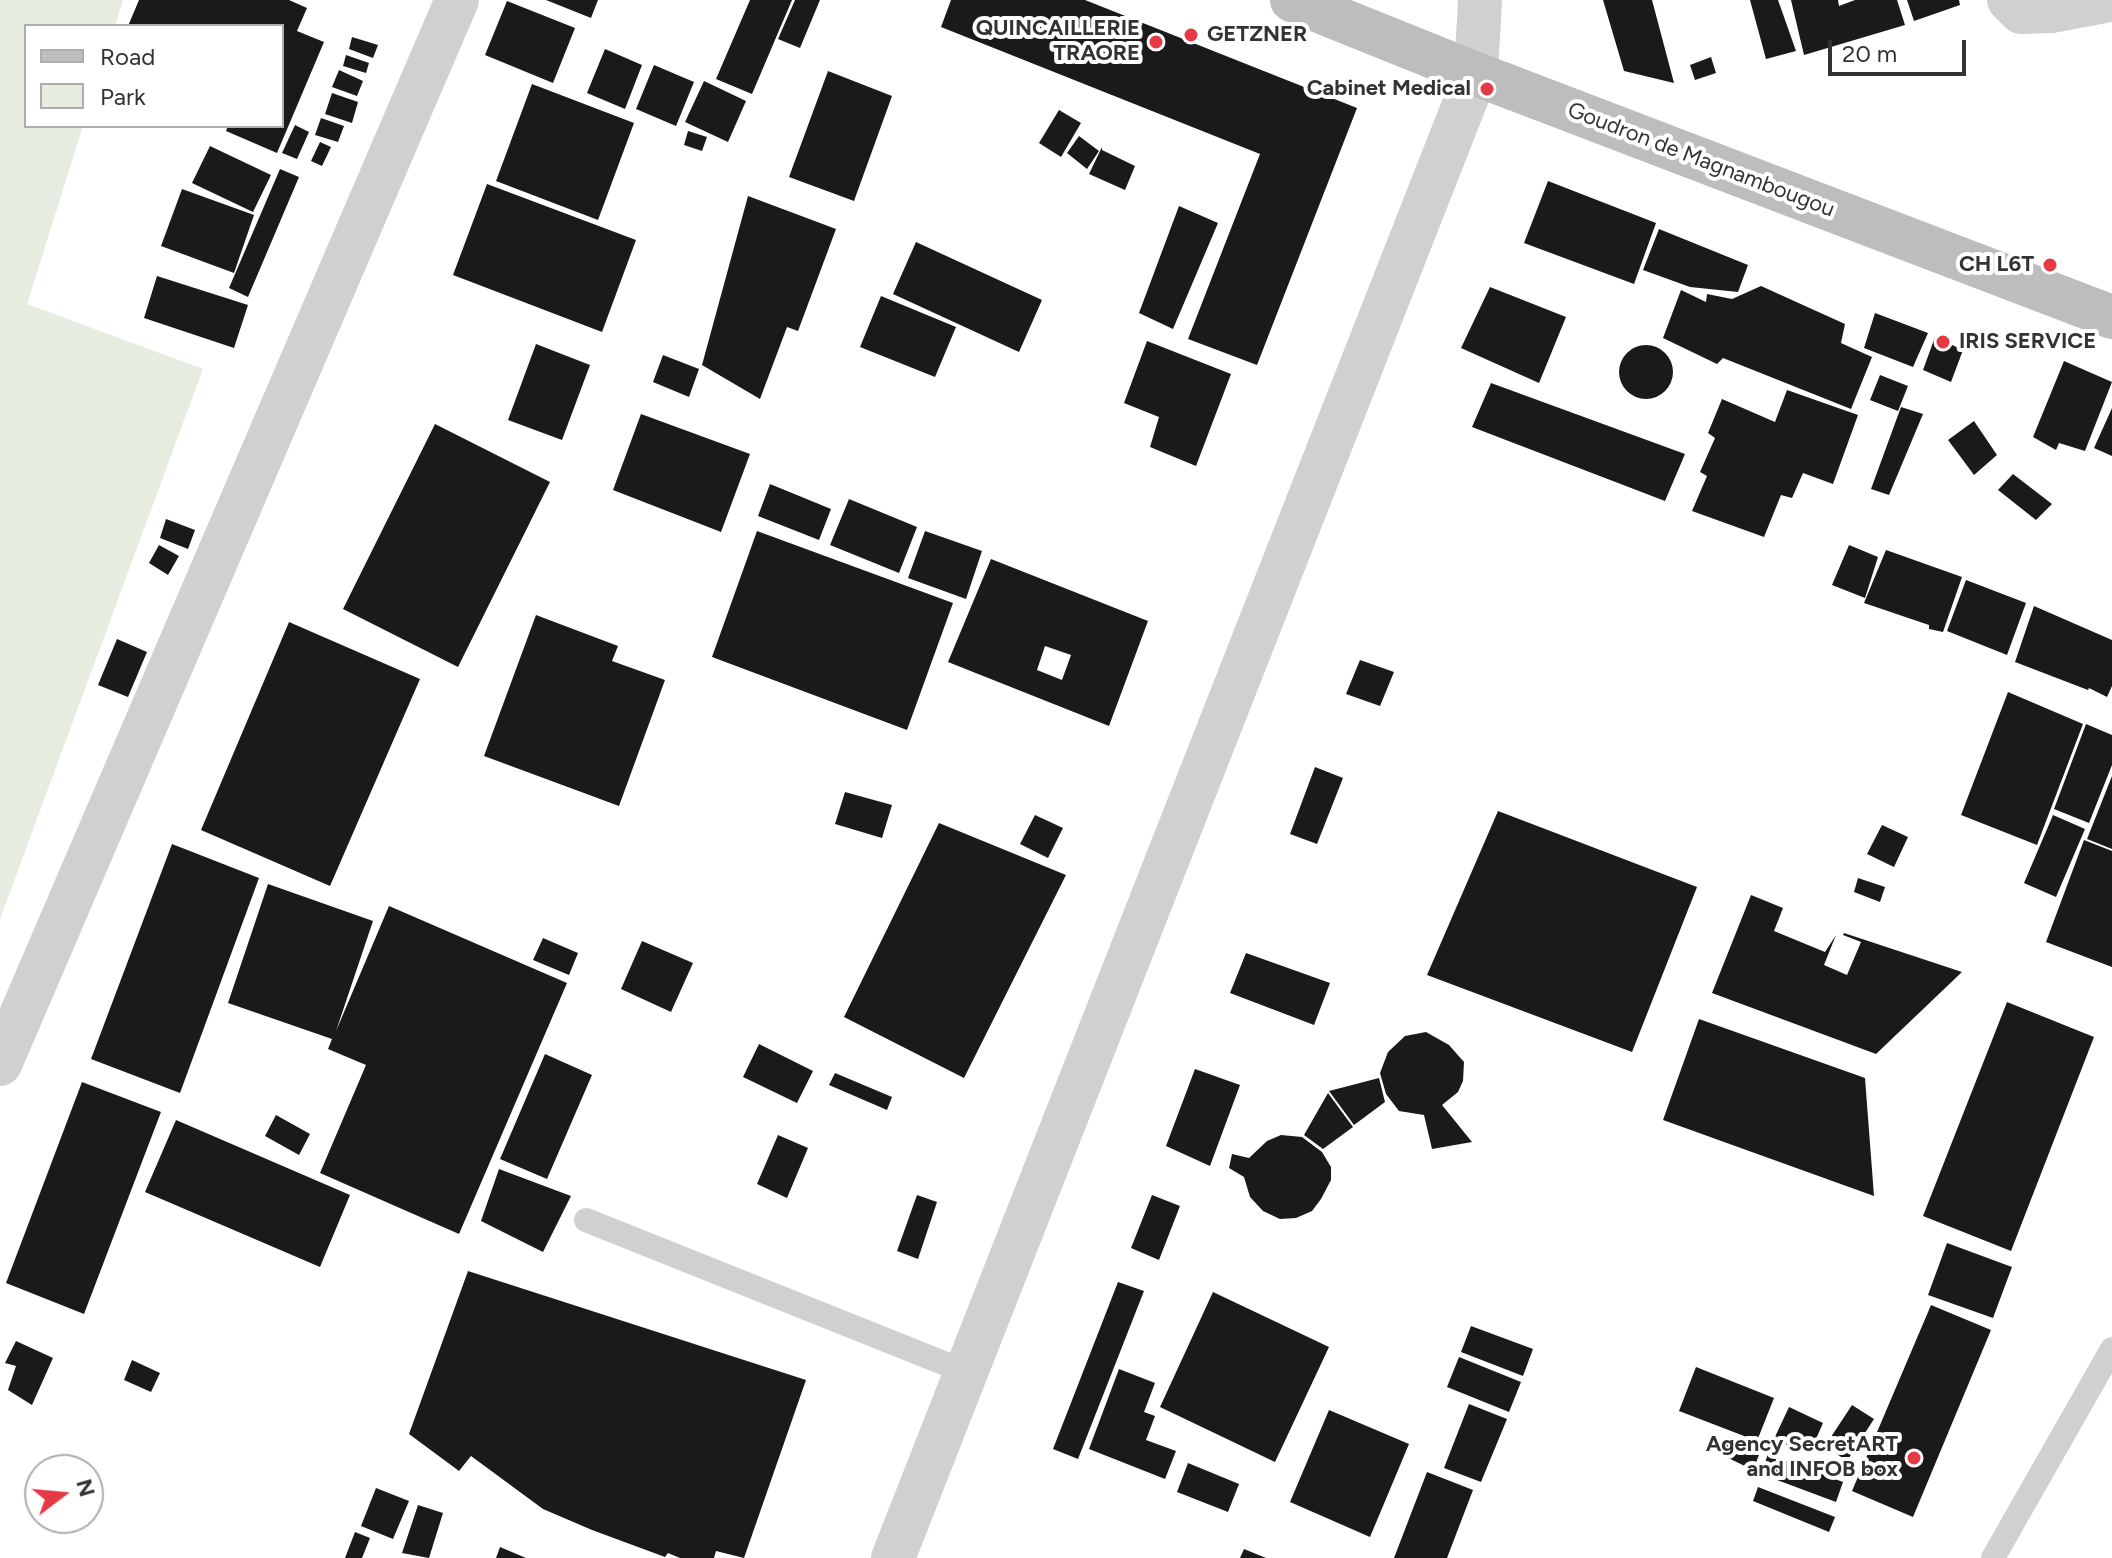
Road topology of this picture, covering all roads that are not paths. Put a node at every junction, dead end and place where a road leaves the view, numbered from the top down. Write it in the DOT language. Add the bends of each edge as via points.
graph roads {
  1 [pos="457,0"];
  2 [pos="1292,0"];
  3 [pos="1480,0"];
  4 [pos="2009,0"];
  5 [pos="2110,0"];
  6 [pos="1476,74"];
  7 [pos="2112,317"];
  8 [pos="0,1064"];
  9 [pos="586,1220"];
  10 [pos="2112,1349"];
  11 [pos="966,1372"];
  12 [pos="893,1558"];
  13 [pos="1993,1558"];
  1 -- 8 [label="street"];
  2 -- 6 [label="street, Goudron de Magnambougou"];
  3 -- 6 [label="street"];
  4 -- 5 [label="street" via="2021,12"];
  6 -- 7 [label="street, Goudron de Magnambougou"];
  6 -- 11 [label="street"];
  9 -- 11 [label="lane"];
  10 -- 13 [label="lane"];
  11 -- 12 [label="street"];
}
